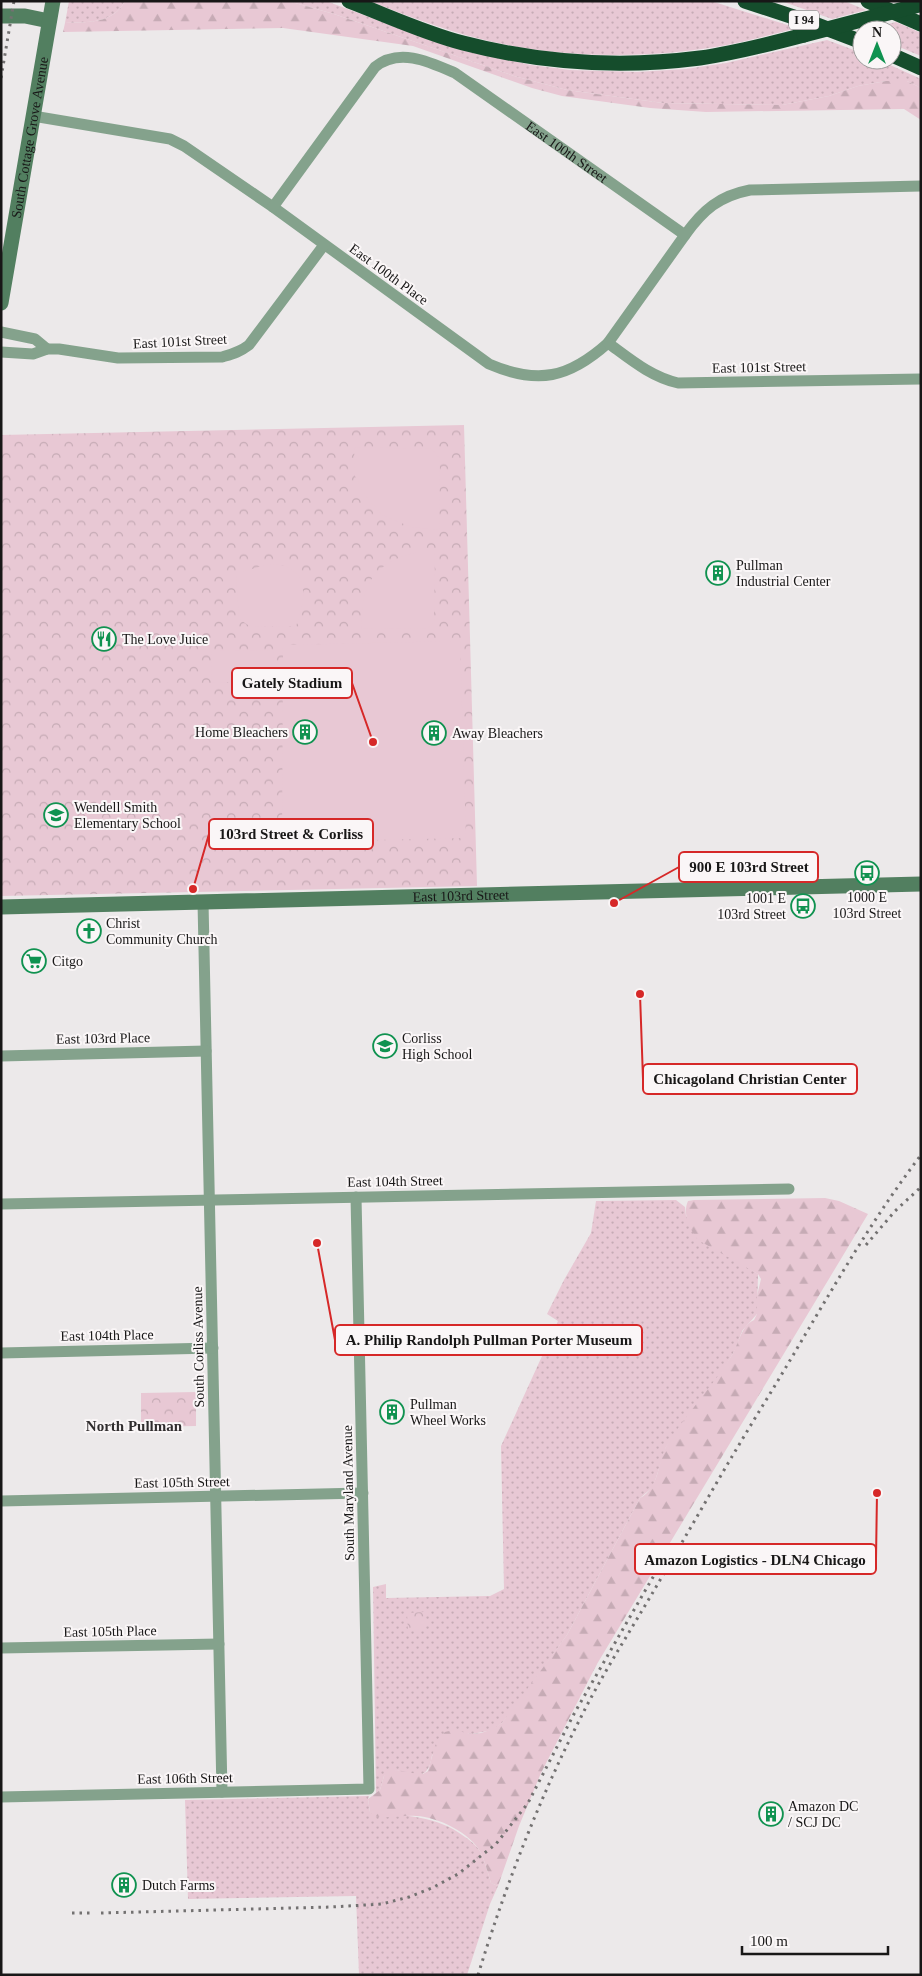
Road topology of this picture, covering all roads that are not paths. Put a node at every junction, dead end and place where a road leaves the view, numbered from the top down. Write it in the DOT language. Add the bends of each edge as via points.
graph roads {
  1 [pos="53,1"];
  2 [pos="349,1"];
  3 [pos="745,1"];
  4 [pos="868,1"];
  5 [pos="920,5"];
  6 [pos="1,16"];
  7 [pos="49,21"];
  8 [pos="921,24"];
  9 [pos="1,25"];
  10 [pos="852,38"];
  11 [pos="902,59"];
  12 [pos="921,68"];
  13 [pos="33,116"];
  14 [pos="921,186"];
  15 [pos="273,207"];
  16 [pos="685,235"];
  17 [pos="324,245"];
  18 [pos="1,303"];
  19 [pos="1,332"];
  20 [pos="608,343"];
  21 [pos="46,349"];
  22 [pos="1,352"];
  23 [pos="921,379"];
  24 [pos="921,884"];
  25 [pos="203,902"];
  26 [pos="1,907"];
  27 [pos="206,1051"];
  28 [pos="1,1056"];
  29 [pos="789,1190"];
  30 [pos="356,1197"];
  31 [pos="209,1199"];
  32 [pos="1,1204"];
  33 [pos="213,1348"];
  34 [pos="1,1353"];
  35 [pos="363,1493"];
  36 [pos="216,1496"];
  37 [pos="1,1501"];
  38 [pos="219,1644"];
  39 [pos="1,1648"];
  40 [pos="369,1789"];
  41 [pos="222,1792"];
  42 [pos="1,1797"];
  1 -- 7 [label="main road, South Cottage Grove Avenue"];
  2 -- 5 [label="highway, bridge" via="461,42 499,51 620,63 700,58 740,51"];
  3 -- 10 [label="highway, I 94"];
  4 -- 8 [label="highway"];
  6 -- 7 [label="main road"];
  7 -- 9 [label="main road"];
  7 -- 13 [label="main road, South Cottage Grove Avenue"];
  11 -- 12 [label="highway"];
  13 -- 15 [label="street, East 100th Place" via="170,139"];
  13 -- 18 [label="main road, South Cottage Grove Avenue"];
  14 -- 16 [label="street" via="740,192 709,207"];
  15 -- 16 [label="street, East 100th Street" via="375,67 389,58 408,57 436,65 471,82"];
  15 -- 17 [label="street, East 100th Place"];
  16 -- 20 [label="street, East 100th Place"];
  17 -- 20 [label="street, East 100th Place" via="489,364 501,369 532,376 565,372 582,364"];
  17 -- 21 [label="street, East 101st Street" via="259,333 236,353 222,357 118,358 59,348"];
  19 -- 21 [label="street, East 101st Street" via="35,339"];
  20 -- 23 [label="street, East 101st Street" via="651,374 678,383"];
  21 -- 22 [label="street, East 101st Street" via="33,354"];
  24 -- 25 [label="main road, East 103rd Street"];
  25 -- 26 [label="main road, East 103rd Street"];
  25 -- 27 [label="street, South Corliss Avenue"];
  27 -- 28 [label="street, East 103rd Place"];
  27 -- 31 [label="street, South Corliss Avenue"];
  29 -- 30 [label="street, East 104th Street"];
  30 -- 31 [label="street, East 104th Street"];
  30 -- 35 [label="street, South Maryland Avenue"];
  31 -- 32 [label="street, East 104th Street"];
  31 -- 33 [label="street, South Corliss Avenue"];
  33 -- 34 [label="street, East 104th Place"];
  33 -- 36 [label="street, South Corliss Avenue"];
  35 -- 36 [label="street, East 105th Street"];
  35 -- 40 [label="street, South Maryland Avenue"];
  36 -- 37 [label="street, East 105th Street"];
  36 -- 38 [label="street, South Corliss Avenue"];
  38 -- 39 [label="street, East 105th Place"];
  38 -- 41 [label="street, South Corliss Avenue"];
  40 -- 41 [label="street, East 106th Street"];
  41 -- 42 [label="street, East 106th Street"];
}
